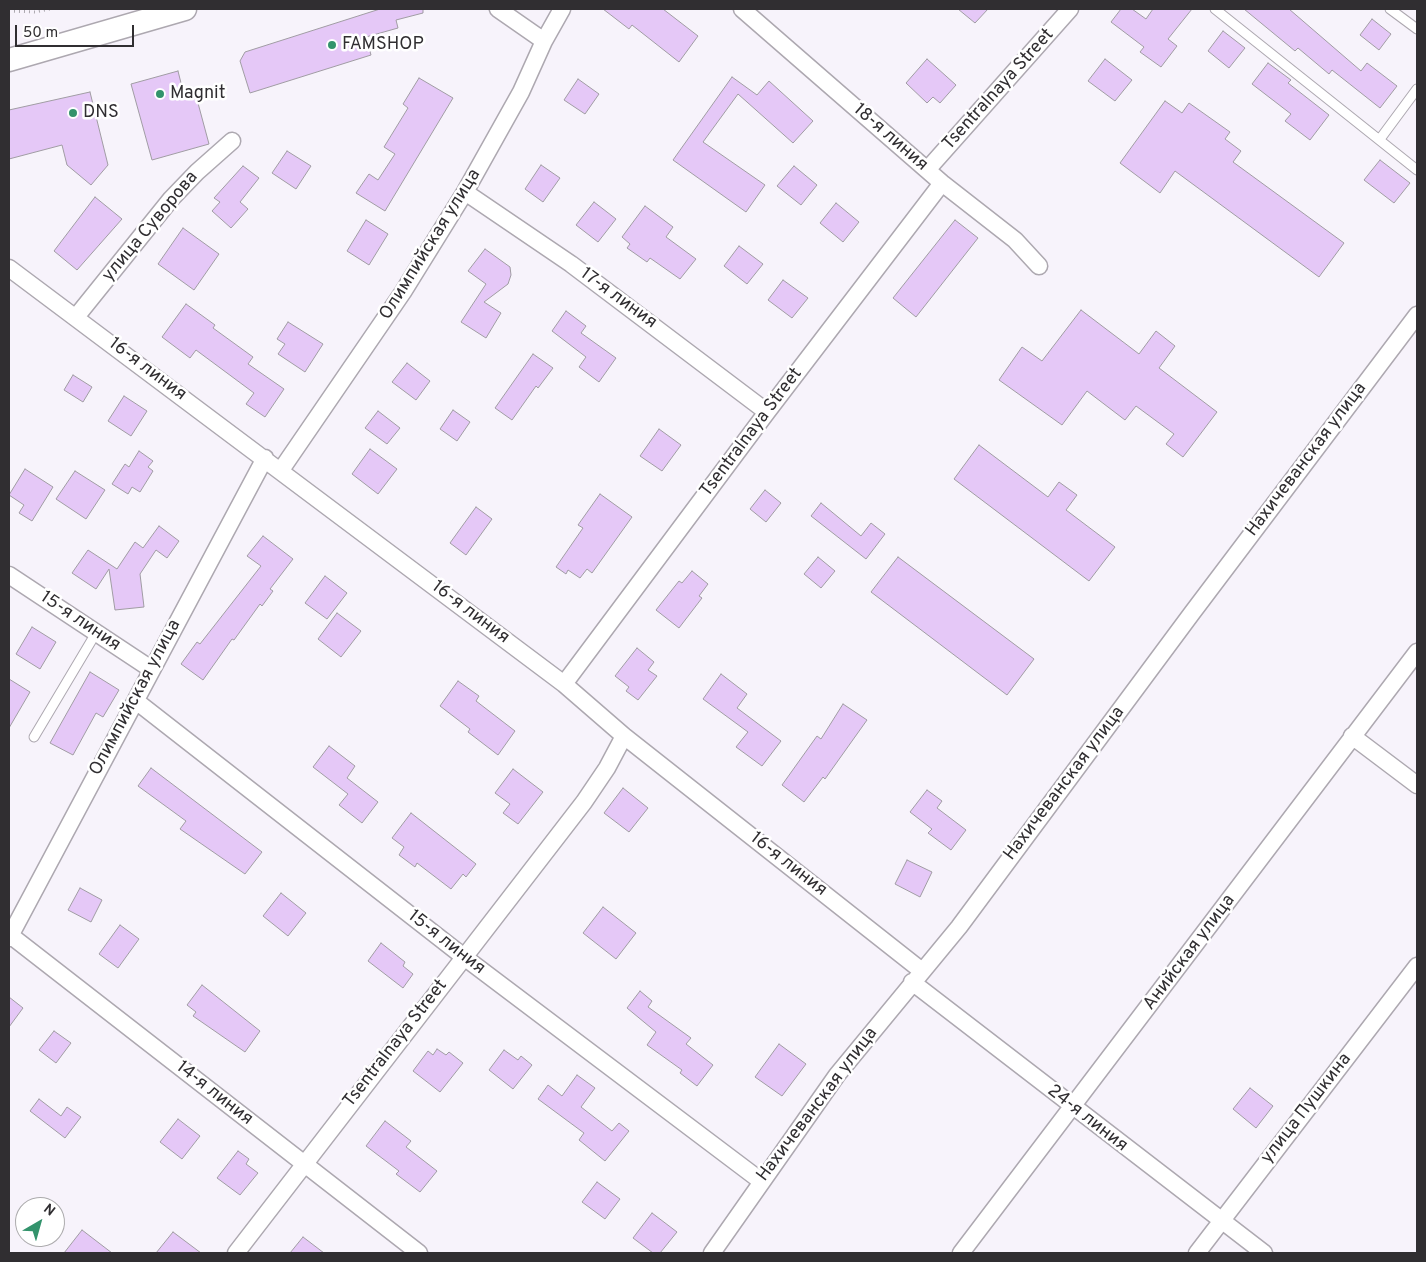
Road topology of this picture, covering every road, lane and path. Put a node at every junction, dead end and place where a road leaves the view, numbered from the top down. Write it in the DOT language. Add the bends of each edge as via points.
graph roads {
  1 [pos="50,9"];
  2 [pos="185,9"];
  3 [pos="498,9"];
  4 [pos="562,9"];
  5 [pos="742,9"];
  6 [pos="1070,9"];
  7 [pos="1215,9"];
  8 [pos="1390,9"];
  9 [pos="9,12"];
  10 [pos="1417,30"];
  11 [pos="544,41"];
  12 [pos="9,60"];
  13 [pos="1417,89"];
  14 [pos="1380,139"];
  15 [pos="232,141"];
  16 [pos="927,170"];
  17 [pos="1417,170"];
  18 [pos="942,183"];
  19 [pos="465,192"];
  20 [pos="1039,266"];
  21 [pos="9,268"];
  22 [pos="1417,314"];
  23 [pos="76,317"];
  24 [pos="767,412"];
  25 [pos="265,458"];
  26 [pos="282,470"];
  27 [pos="9,574"];
  28 [pos="96,633"];
  29 [pos="1417,652"];
  30 [pos="151,669"];
  31 [pos="564,684"];
  32 [pos="136,701"];
  33 [pos="624,736"];
  34 [pos="1352,736"];
  35 [pos="34,737"];
  36 [pos="1417,786"];
  37 [pos="10,936"];
  38 [pos="464,957"];
  39 [pos="1417,966"];
  40 [pos="917,976"];
  41 [pos="1073,1108"];
  42 [pos="303,1164"];
  43 [pos="761,1181"];
  44 [pos="1221,1221"];
  45 [pos="236,1253"];
  46 [pos="419,1253"];
  47 [pos="712,1253"];
  48 [pos="961,1253"];
  49 [pos="1197,1253"];
  50 [pos="1264,1253"];
  1 -- 9 [label="path"];
  2 -- 12 [label="street"];
  3 -- 11 [label="street"];
  4 -- 11 [label="street, Олимпийская улица"];
  5 -- 16 [label="street, 18-я линия"];
  6 -- 16 [label="street, Tsentralnaya Street"];
  7 -- 14 [label="lane"];
  8 -- 10 [label="lane"];
  11 -- 19 [label="street, Олимпийская улица" via="522,92"];
  13 -- 14 [label="lane"];
  14 -- 17 [label="lane"];
  15 -- 23 [label="street, улица Суворова" via="171,199"];
  16 -- 18 [label="street, 18-я линия"];
  18 -- 20 [label="street, 18-я линия" via="1014,240"];
  18 -- 24 [label="street, Tsentralnaya Street"];
  19 -- 24 [label="street, 17-я линия" via="578,270"];
  19 -- 26 [label="street, Олимпийская улица" via="403,292"];
  21 -- 23 [label="street, 16-я линия"];
  22 -- 40 [label="street, Нахичеванская улица" via="959,927"];
  23 -- 25 [label="street, 16-я линия"];
  24 -- 31 [label="street, Tsentralnaya Street"];
  25 -- 26 [label="street, 16-я линия"];
  25 -- 30 [label="street, Олимпийская улица"];
  26 -- 31 [label="street, 16-я линия"];
  27 -- 28 [label="street, 15-я линия"];
  28 -- 30 [label="street, 15-я линия"];
  28 -- 35 [label="lane"];
  29 -- 34 [label="street, Анийская улица"];
  30 -- 32 [label="street, Олимпийская улица"];
  31 -- 33 [label="street, 16-я линия"];
  32 -- 37 [label="street, Олимпийская улица"];
  32 -- 38 [label="street, 15-я линия"];
  33 -- 38 [label="street, Tsentralnaya Street" via="584,802"];
  33 -- 40 [label="street, 16-я линия"];
  34 -- 36 [label="street"];
  34 -- 41 [label="street, Анийская улица"];
  37 -- 42 [label="street, 14-я линия"];
  38 -- 42 [label="street, Tsentralnaya Street"];
  38 -- 43 [label="street, 15-я линия"];
  39 -- 44 [label="street, улица Пушкина"];
  40 -- 41 [label="street, 24-я линия"];
  40 -- 43 [label="street, Нахичеванская улица" via="837,1075"];
  41 -- 44 [label="street, 24-я линия"];
  41 -- 48 [label="street, Анийская улица"];
  42 -- 45 [label="street, Tsentralnaya Street"];
  42 -- 46 [label="street, 14-я линия"];
  43 -- 47 [label="street, Нахичеванская улица"];
  44 -- 49 [label="street, улица Пушкина"];
  44 -- 50 [label="street, 24-я линия"];
}
